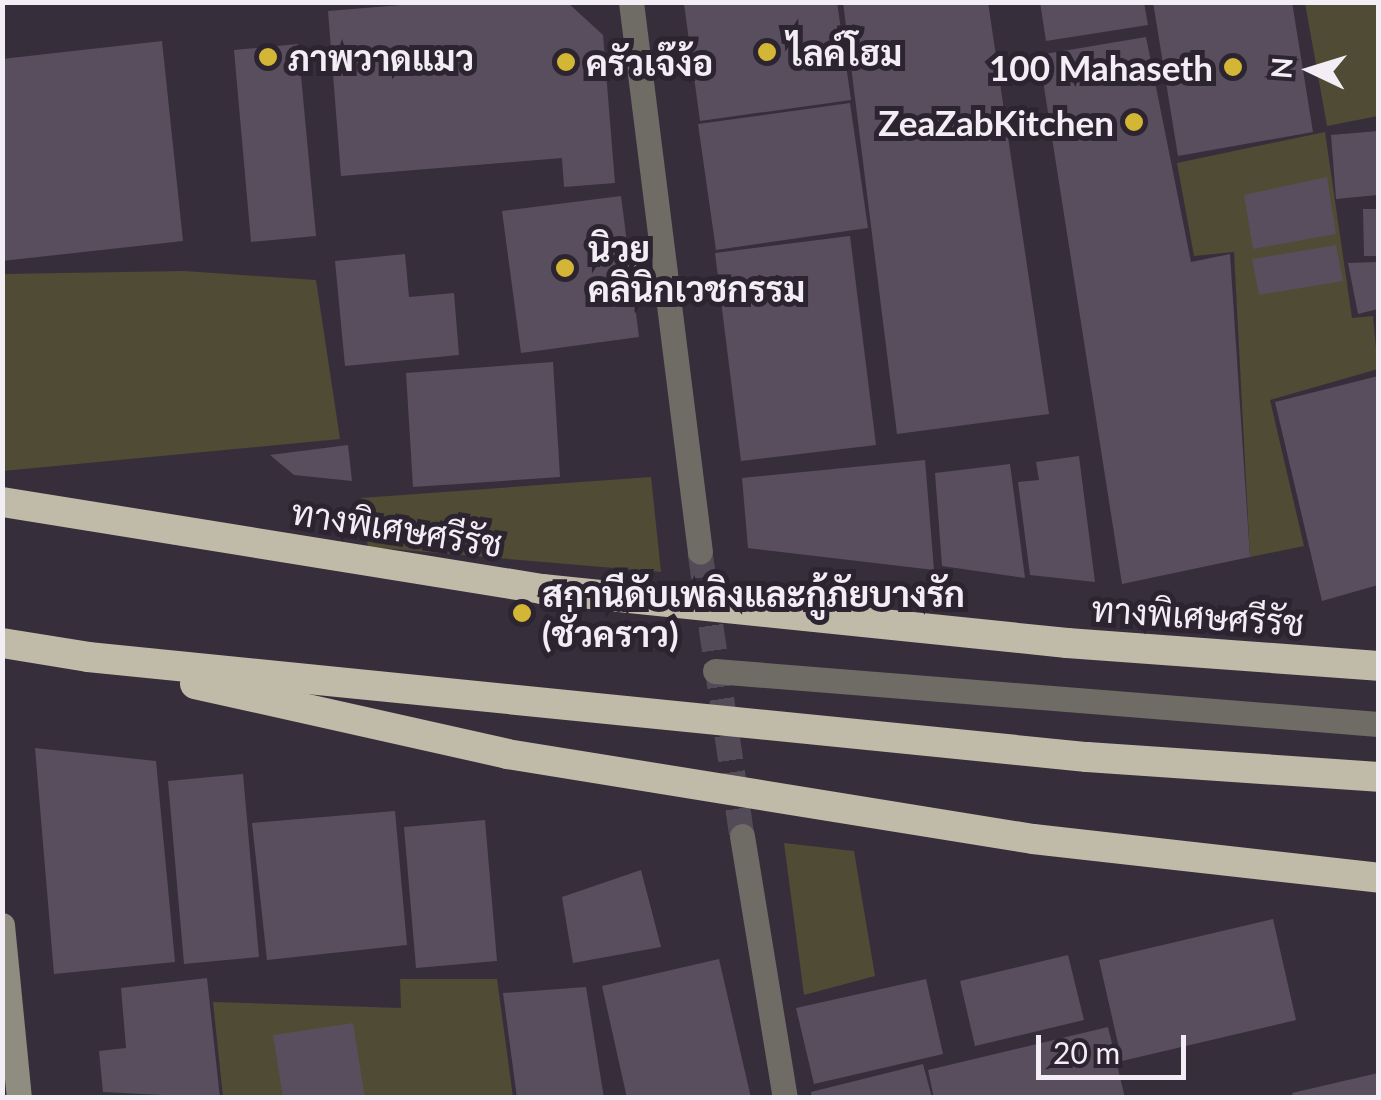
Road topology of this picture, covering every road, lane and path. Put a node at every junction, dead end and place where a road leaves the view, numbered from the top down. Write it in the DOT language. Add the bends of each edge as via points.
graph roads {
  1 [pos="631,2"];
  2 [pos="2,502"];
  3 [pos="700,552"];
  4 [pos="2,643"];
  5 [pos="88,657"];
  6 [pos="1378,666"];
  7 [pos="715,671"];
  8 [pos="1378,724"];
  9 [pos="1378,777"];
  10 [pos="742,836"];
  11 [pos="1378,878"];
  12 [pos="2,925"];
  13 [pos="20,1098"];
  14 [pos="785,1098"];
  1 -- 3 [label="street"];
  2 -- 6 [label="highway, ทางพิเศษศรีรัช, bridge" via="542,589 1067,644"];
  4 -- 5 [label="highway"];
  5 -- 9 [label="highway, bridge" via="1087,758"];
  5 -- 11 [label="highway, bridge" via="507,754 1033,838"];
  7 -- 8 [label="street"];
  10 -- 14 [label="street"];
  12 -- 13 [label="main road"];
}
